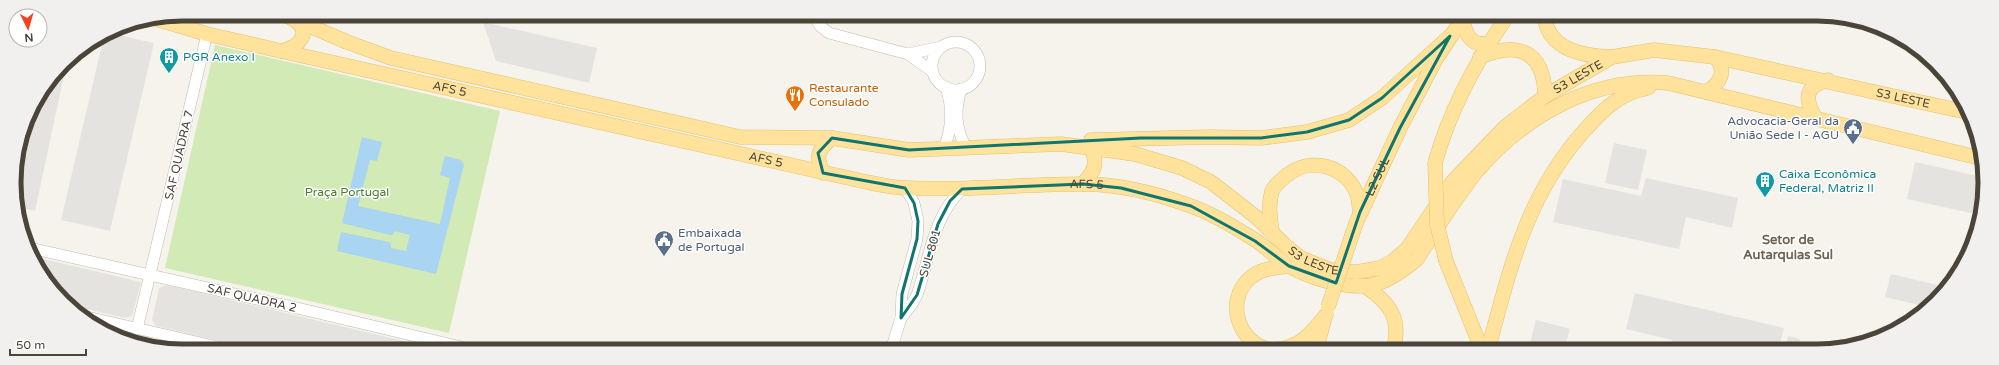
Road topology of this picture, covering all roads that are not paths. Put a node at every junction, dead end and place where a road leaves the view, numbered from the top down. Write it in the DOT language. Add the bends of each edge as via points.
graph roads {
  1 [pos="296,21"];
  2 [pos="299,21"];
  3 [pos="818,21"];
  4 [pos="1461,21"];
  5 [pos="1464,21"];
  6 [pos="1504,21"];
  7 [pos="1546,21"];
  8 [pos="165,22"];
  9 [pos="207,34"];
  10 [pos="1450,36"];
  11 [pos="1489,43"];
  12 [pos="941,47"];
  13 [pos="281,51"];
  14 [pos="908,54"];
  15 [pos="1480,57"];
  16 [pos="1612,57"];
  17 [pos="1715,57"];
  18 [pos="933,72"];
  19 [pos="1828,80"];
  20 [pos="1680,85"];
  21 [pos="946,87"];
  22 [pos="961,89"];
  23 [pos="1705,92"];
  24 [pos="1545,96"];
  25 [pos="1961,111"];
  26 [pos="1815,117"];
  27 [pos="832,138"];
  28 [pos="1061,144"];
  29 [pos="1092,147"];
  30 [pos="966,148"];
  31 [pos="944,149"];
  32 [pos="1976,157"];
  33 [pos="822,173"];
  34 [pos="1083,184"];
  35 [pos="905,188"];
  36 [pos="962,189"];
  37 [pos="1358,218"];
  38 [pos="1272,231"];
  39 [pos="36,249"];
  40 [pos="911,262"];
  41 [pos="926,266"];
  42 [pos="1289,266"];
  43 [pos="151,275"];
  44 [pos="1365,286"];
  45 [pos="1327,311"];
  46 [pos="900,318"];
  47 [pos="98,320"];
  48 [pos="137,329"];
  49 [pos="203,344"];
  50 [pos="448,344"];
  51 [pos="893,344"];
  52 [pos="1255,344"];
  53 [pos="1297,344"];
  54 [pos="1318,344"];
  55 [pos="1394,344"];
  56 [pos="1480,344"];
  57 [pos="1490,344"];
  1 -- 13 [label="main road" via="302,28 302,36 295,47"];
  2 -- 27 [label="main road, AFS 5" via="391,58 703,129 761,139"];
  3 -- 14 [label="street" via="829,33"];
  4 -- 10 [label="main road, L2 SUL"];
  5 -- 11 [label="main road" via="1466,34 1470,39 1477,44"];
  6 -- 11 [label="main road"];
  7 -- 16 [label="main road" via="1550,33 1566,49 1586,56"];
  8 -- 9 [label="main road, AFS 5"];
  9 -- 13 [label="main road, AFS 5"];
  9 -- 43 [label="street, SAF QUADRA 7"];
  10 -- 28 [label="main road" via="1382,98 1349,120 1307,132 1261,138 1141,138"];
  10 -- 37 [label="main road, L2 SUL" via="1400,128"];
  11 -- 15 [label="main road"];
  12 -- 14 [label="street"];
  12 -- 18 [label="street" via="933,60"];
  12 -- 22 [label="street" via="947,43 961,42 973,48 978,54 978,77 972,84"];
  13 -- 33 [label="main road, AFS 5"];
  14 -- 18 [label="street"];
  15 -- 24 [label="main road" via="1504,50 1518,50 1528,54 1541,68"];
  15 -- 56 [label="main road, bridge" via="1444,131 1435,163 1437,224 1446,261"];
  16 -- 17 [label="main road, S3 LESTE" via="1654,50"];
  16 -- 24 [label="main road, S3 LESTE"];
  17 -- 19 [label="main road, S3 LESTE"];
  17 -- 23 [label="main road" via="1721,66 1721,76 1718,84"];
  18 -- 21 [label="street" via="938,81"];
  19 -- 25 [label="main road, S3 LESTE"];
  19 -- 26 [label="main road" via="1816,83 1809,91 1810,108"];
  20 -- 23 [label="main road, S3 LESTE"];
  20 -- 44 [label="main road, S3 LESTE" via="1655,82 1598,88 1564,102 1531,122 1477,172 1417,259 1391,278"];
  20 -- 57 [label="main road" via="1653,87 1621,96 1603,111 1566,152 1543,189 1524,229 1514,255"];
  21 -- 22 [label="street"];
  21 -- 31 [label="street" via="951,108 951,123"];
  22 -- 30 [label="street" via="957,109 958,130"];
  23 -- 26 [label="main road, S3 LESTE"];
  24 -- 38 [label="main road, S3 LESTE" via="1505,127 1472,161 1453,181 1407,249 1380,268 1357,272 1331,270 1302,258"];
  26 -- 32 [label="main road, S3 LESTE"];
  27 -- 31 [label="main road, AFS 5" via="894,149"];
  27 -- 33 [label="main road" via="818,153"];
  28 -- 29 [label="main road, AFS 5"];
  28 -- 30 [label="main road, AFS 5"];
  29 -- 34 [label="main road" via="1096,162 1094,170"];
  29 -- 38 [label="main road, AFS 5" via="1135,154 1182,168 1211,182"];
  30 -- 31 [label="main road, AFS 5"];
  33 -- 35 [label="main road, AFS 5"];
  34 -- 36 [label="main road, AFS 5"];
  34 -- 42 [label="main road, AFS 5" via="1162,196 1191,206 1255,241"];
  35 -- 36 [label="main road, AFS 5"];
  35 -- 40 [label="street, SUL 801" via="914,203 918,221 917,239"];
  36 -- 41 [label="street, SUL 801" via="950,201 938,224"];
  37 -- 38 [label="main road" via="1358,197 1339,172 1323,164 1306,165 1291,171 1273,190 1270,202"];
  37 -- 45 [label="main road, L2 SUL, bridge"];
  39 -- 43 [label="street, SAF QUADRA 2"];
  40 -- 41 [label="street"];
  40 -- 46 [label="street, SUL 801" via="902,294"];
  41 -- 46 [label="street, SUL 801" via="917,295"];
  42 -- 44 [label="main road, AFS 5" via="1324,281"];
  42 -- 52 [label="main road" via="1258,272 1248,279 1238,300 1237,314 1240,326 1246,337"];
  43 -- 48 [label="street, SAF QUADRA 7"];
  43 -- 50 [label="street, SAF QUADRA 2"];
  44 -- 55 [label="main road" via="1382,298 1392,312 1396,329"];
  45 -- 53 [label="main road" via="1308,336"];
  45 -- 54 [label="main road, L2 SUL"];
  46 -- 51 [label="street, SUL 801"];
  47 -- 48 [label="street"];
  48 -- 49 [label="street"];
}
